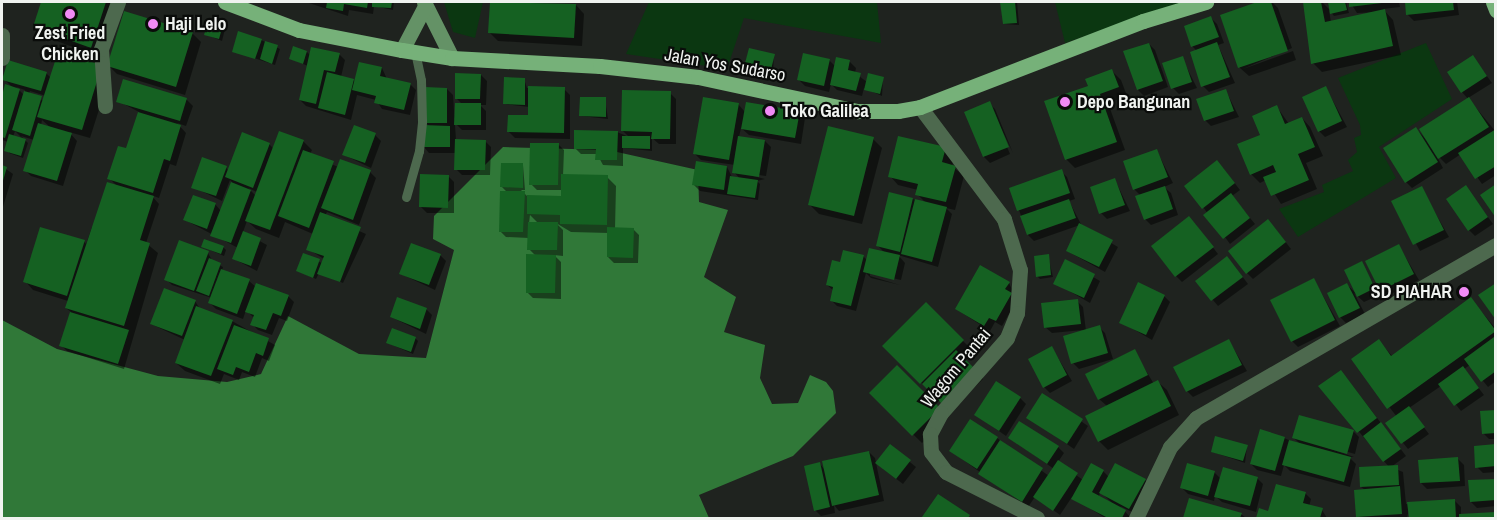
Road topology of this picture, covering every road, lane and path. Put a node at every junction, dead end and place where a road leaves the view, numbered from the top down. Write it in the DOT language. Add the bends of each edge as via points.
graph roads {
  1 [pos="118,2"];
  2 [pos="225,2"];
  3 [pos="1206,2"];
  4 [pos="1493,2"];
  5 [pos="425,4"];
  6 [pos="1496,10"];
  7 [pos="2,35"];
  8 [pos="408,51"];
  9 [pos="2,58"];
  10 [pos="452,58"];
  11 [pos="105,106"];
  12 [pos="920,107"];
  13 [pos="406,197"];
  14 [pos="1496,245"];
  15 [pos="1037,519"];
  16 [pos="1136,519"];
  1 -- 11 [label="street" via="101,49"];
  2 -- 8 [label="main road, Jalan Yos Sudarso" via="299,30"];
  3 -- 12 [label="main road, Jalan Yos Sudarso" via="1024,64"];
  4 -- 6 [label="main road"];
  5 -- 8 [label="main road"];
  5 -- 10 [label="main road"];
  7 -- 9 [label="street"];
  8 -- 10 [label="main road, Jalan Yos Sudarso"];
  8 -- 13 [label="lane" via="422,80 422,121 419,151"];
  10 -- 12 [label="main road, Jalan Yos Sudarso" via="600,66 698,77 857,111"];
  12 -- 15 [label="street, Wagom Pantai" via="986,191 1012,234 1017,255 1017,313 1007,338 941,413 930,434 931,452 946,472"];
  14 -- 16 [label="street" via="1196,418 1170,447"];
}
